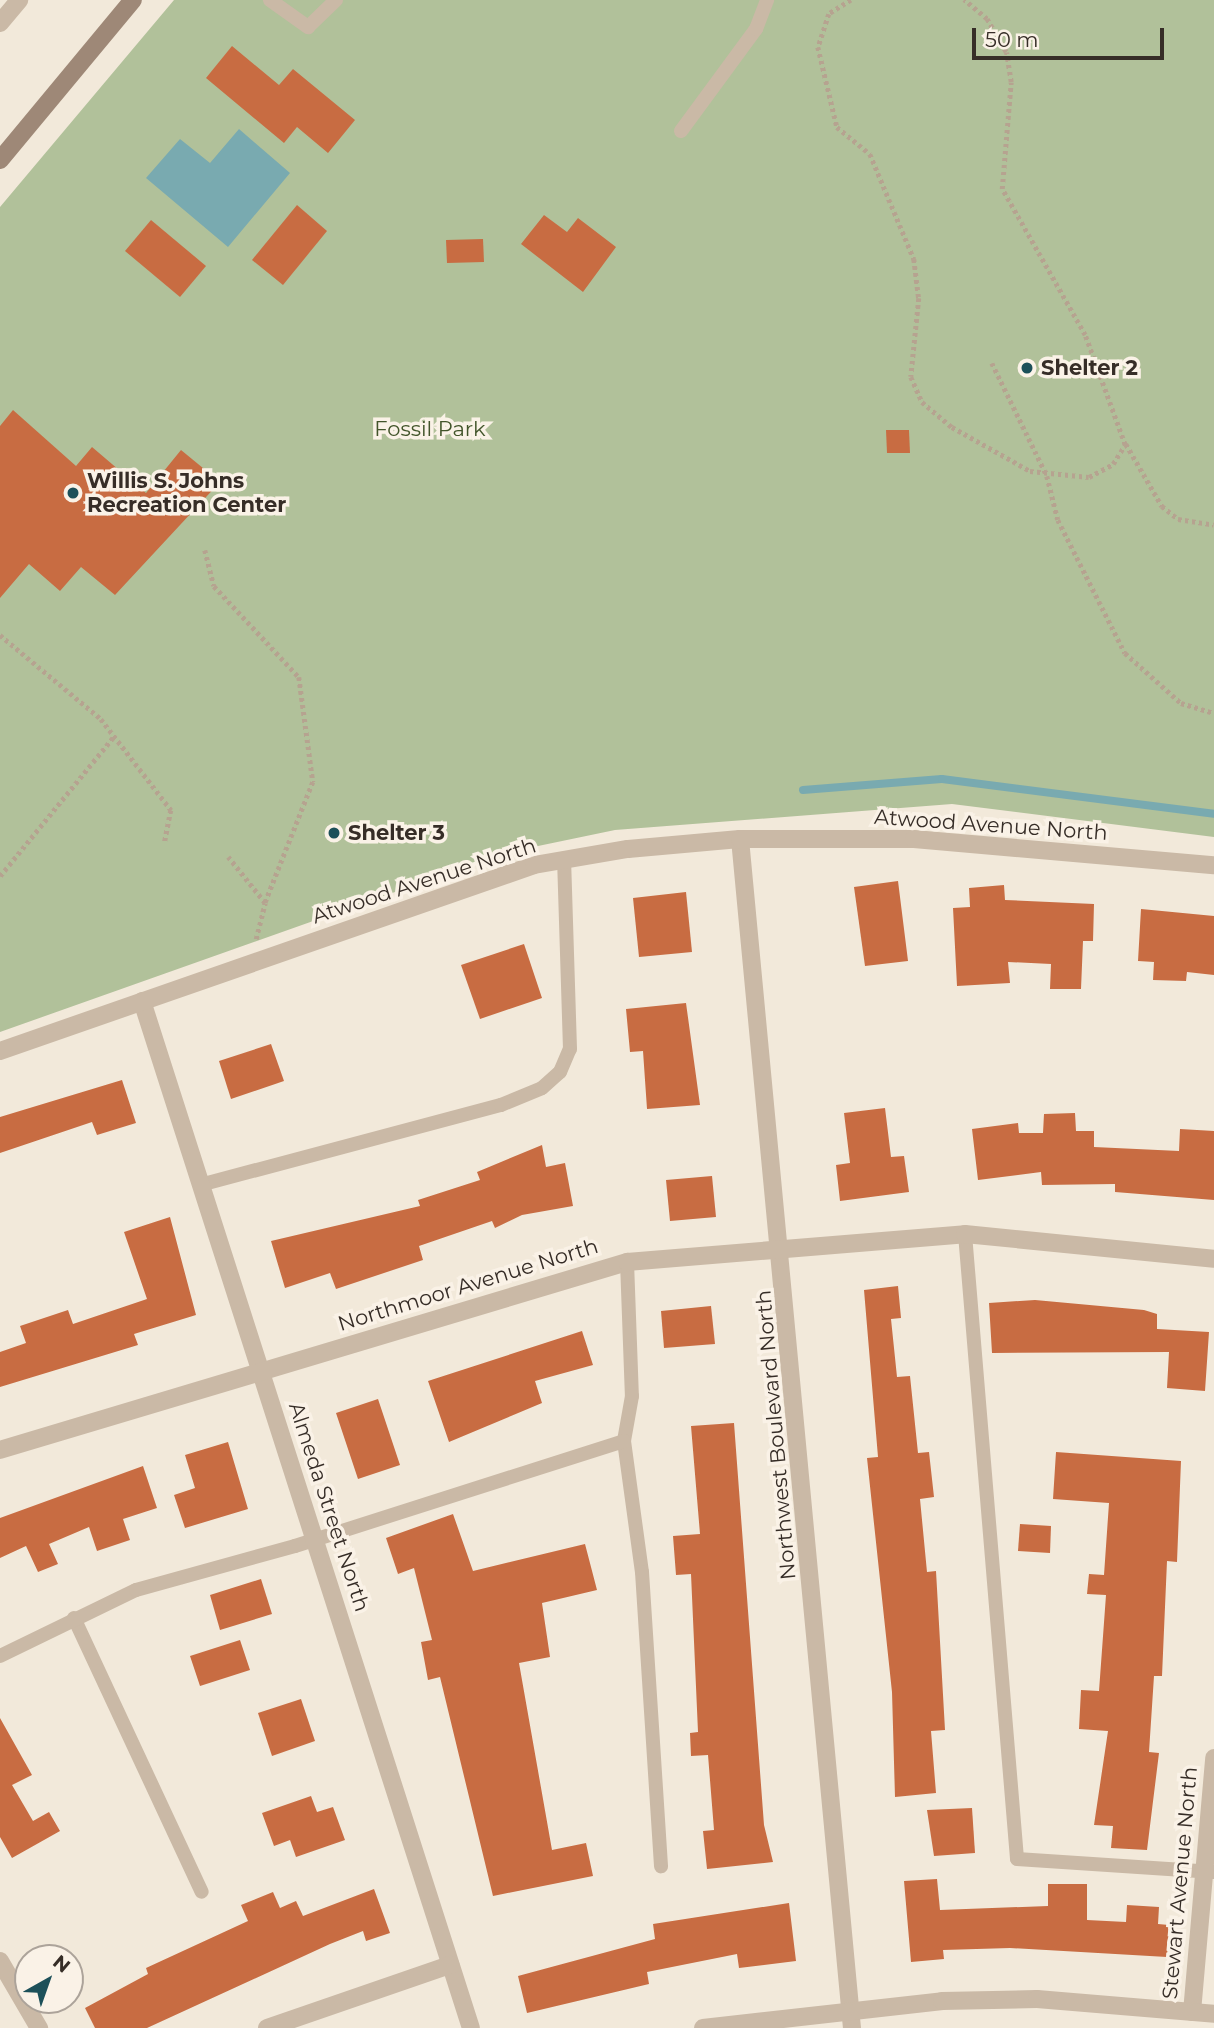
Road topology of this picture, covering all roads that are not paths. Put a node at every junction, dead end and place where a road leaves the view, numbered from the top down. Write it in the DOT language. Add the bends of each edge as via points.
graph roads {
  1 [pos="19,0"];
  2 [pos="133,0"];
  3 [pos="270,0"];
  4 [pos="336,0"];
  5 [pos="766,0"];
  6 [pos="0,23"];
  7 [pos="681,131"];
  8 [pos="0,160"];
  9 [pos="740,839"];
  10 [pos="564,860"];
  11 [pos="1214,865"];
  12 [pos="142,1001"];
  13 [pos="0,1051"];
  14 [pos="200,1185"];
  15 [pos="965,1234"];
  16 [pos="782,1252"];
  17 [pos="1214,1259"];
  18 [pos="627,1262"];
  19 [pos="260,1372"];
  20 [pos="624,1441"];
  21 [pos="0,1450"];
  22 [pos="316,1537"];
  23 [pos="74,1618"];
  24 [pos="0,1656"];
  25 [pos="1214,1758"];
  26 [pos="662,1866"];
  27 [pos="1209,1871"];
  28 [pos="202,1892"];
  29 [pos="0,1961"];
  30 [pos="450,1965"];
  31 [pos="850,2009"];
  32 [pos="1192,2011"];
  33 [pos="1214,2014"];
  34 [pos="39,2028"];
  35 [pos="267,2028"];
  36 [pos="471,2028"];
  37 [pos="703,2028"];
  38 [pos="852,2028"];
  1 -- 6 [label="street"];
  2 -- 8 [label="main road"];
  3 -- 4 [label="lane" via="308,27"];
  5 -- 7 [label="lane" via="756,29"];
  9 -- 10 [label="street, Atwood Avenue North"];
  9 -- 11 [label="street, Atwood Avenue North" via="914,839"];
  9 -- 16 [label="street, Northwest Boulevard North"];
  10 -- 12 [label="street, Atwood Avenue North"];
  10 -- 14 [label="lane" via="570,1049 560,1072 542,1088 501,1105"];
  12 -- 13 [label="street, Atwood Avenue North"];
  12 -- 14 [label="street, Almeda Street North"];
  14 -- 19 [label="street, Almeda Street North"];
  15 -- 16 [label="street, Northmoor Avenue North"];
  15 -- 17 [label="street, Northmoor Avenue North"];
  15 -- 27 [label="lane" via="1017,1859"];
  16 -- 18 [label="street, Northmoor Avenue North"];
  16 -- 31 [label="street, Northwest Boulevard North"];
  18 -- 19 [label="street, Northmoor Avenue North"];
  18 -- 20 [label="lane" via="632,1396"];
  19 -- 21 [label="street, Northmoor Avenue North"];
  19 -- 22 [label="street, Almeda Street North"];
  20 -- 22 [label="lane"];
  20 -- 26 [label="lane" via="642,1573"];
  22 -- 23 [label="lane" via="136,1590"];
  22 -- 30 [label="street, Almeda Street North"];
  23 -- 24 [label="lane"];
  23 -- 28 [label="lane"];
  25 -- 27 [label="street, Stewart Avenue North"];
  27 -- 32 [label="street, Stewart Avenue North"];
  29 -- 34 [label="street"];
  30 -- 35 [label="street"];
  30 -- 36 [label="street, Almeda Street North"];
  31 -- 32 [label="street" via="1037,2000"];
  31 -- 37 [label="street"];
  31 -- 38 [label="street, Northwest Boulevard North"];
  32 -- 33 [label="street"];
}
